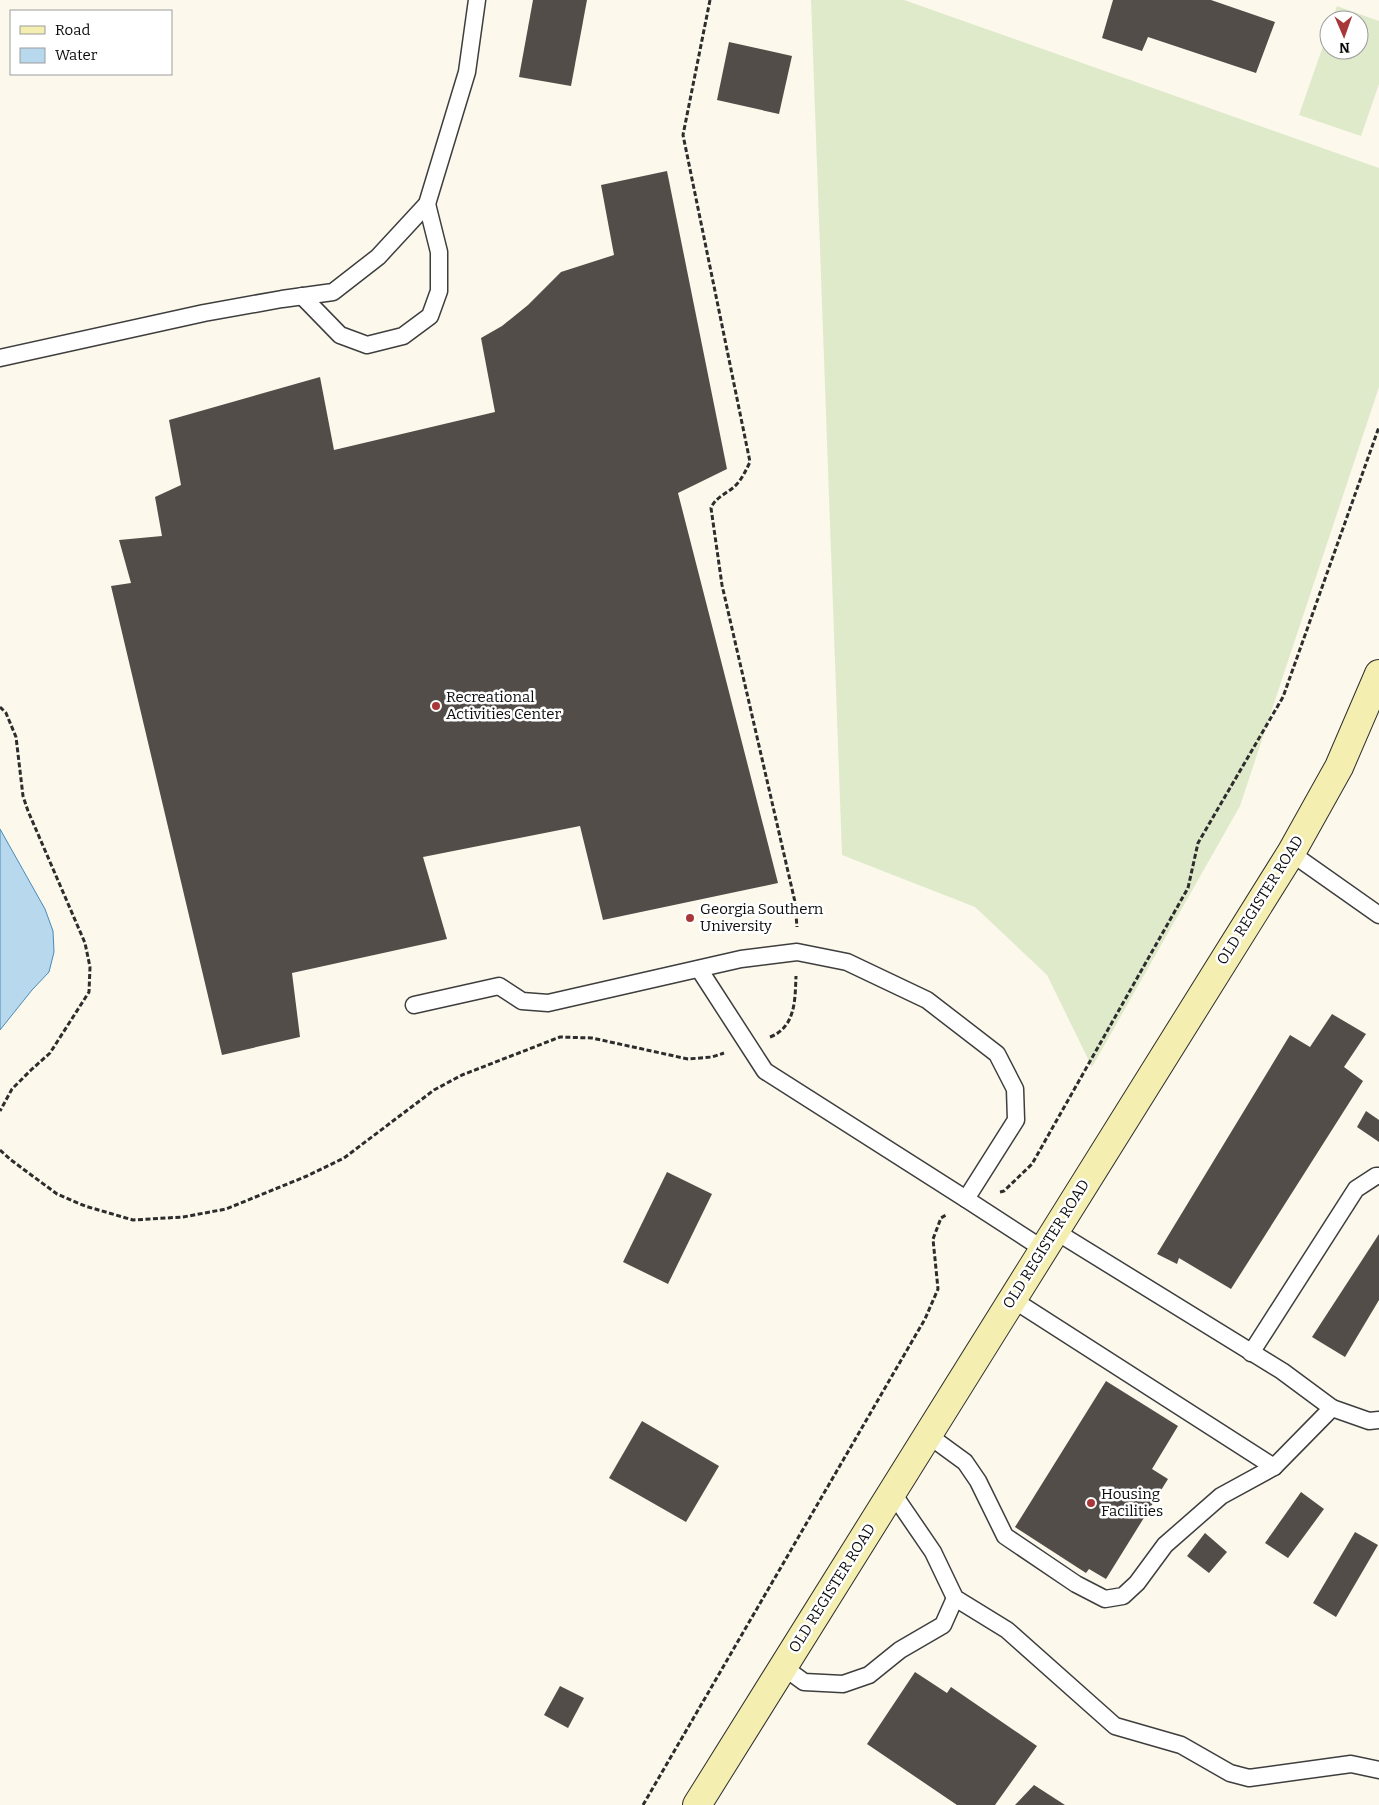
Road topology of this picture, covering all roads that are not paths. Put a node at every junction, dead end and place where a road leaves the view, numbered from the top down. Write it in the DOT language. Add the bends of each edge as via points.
graph roads {
  1 [pos="477,0"];
  2 [pos="428,204"];
  3 [pos="302,296"];
  4 [pos="0,358"];
  5 [pos="1379,674"];
  6 [pos="1291,853"];
  7 [pos="1379,915"];
  8 [pos="698,969"];
  9 [pos="414,1006"];
  10 [pos="1379,1176"];
  11 [pos="966,1199"];
  12 [pos="1049,1240"];
  13 [pos="1012,1299"];
  14 [pos="1251,1353"];
  15 [pos="1332,1408"];
  16 [pos="1379,1420"];
  17 [pos="928,1435"];
  18 [pos="1274,1467"];
  19 [pos="892,1492"];
  20 [pos="955,1598"];
  21 [pos="782,1666"];
  22 [pos="1379,1770"];
  23 [pos="697,1805"];
  1 -- 2 [label="lane" via="467,72"];
  2 -- 3 [label="lane" via="378,257 333,292"];
  2 -- 3 [label="lane" via="439,252 439,291 430,316 403,336 367,345 340,335"];
  3 -- 4 [label="lane" via="204,313"];
  5 -- 6 [label="street, OLD REGISTER ROAD" via="1338,767"];
  6 -- 7 [label="lane"];
  6 -- 12 [label="street, OLD REGISTER ROAD"];
  8 -- 9 [label="lane" via="548,1003 522,1001 499,986"];
  8 -- 11 [label="lane" via="765,1071"];
  8 -- 11 [label="lane" via="741,959 797,952 847,962 927,1000 997,1054 1015,1089 1016,1120"];
  10 -- 14 [label="lane" via="1356,1189"];
  11 -- 12 [label="lane"];
  12 -- 13 [label="street, OLD REGISTER ROAD"];
  12 -- 14 [label="lane"];
  13 -- 17 [label="street, OLD REGISTER ROAD"];
  13 -- 18 [label="lane"];
  14 -- 15 [label="lane" via="1282,1371"];
  15 -- 16 [label="lane" via="1369,1421"];
  15 -- 18 [label="lane"];
  17 -- 18 [label="lane" via="965,1462 1005,1536 1076,1584 1105,1599 1123,1596 1137,1583 1165,1544 1221,1496"];
  17 -- 19 [label="street, OLD REGISTER ROAD"];
  19 -- 20 [label="lane" via="933,1552"];
  19 -- 21 [label="street, OLD REGISTER ROAD"];
  20 -- 21 [label="lane" via="943,1625 900,1650 869,1675 844,1684 804,1682"];
  20 -- 22 [label="lane" via="1006,1630 1115,1726 1181,1745 1230,1773 1249,1778 1351,1764"];
  21 -- 23 [label="street, OLD REGISTER ROAD"];
}
